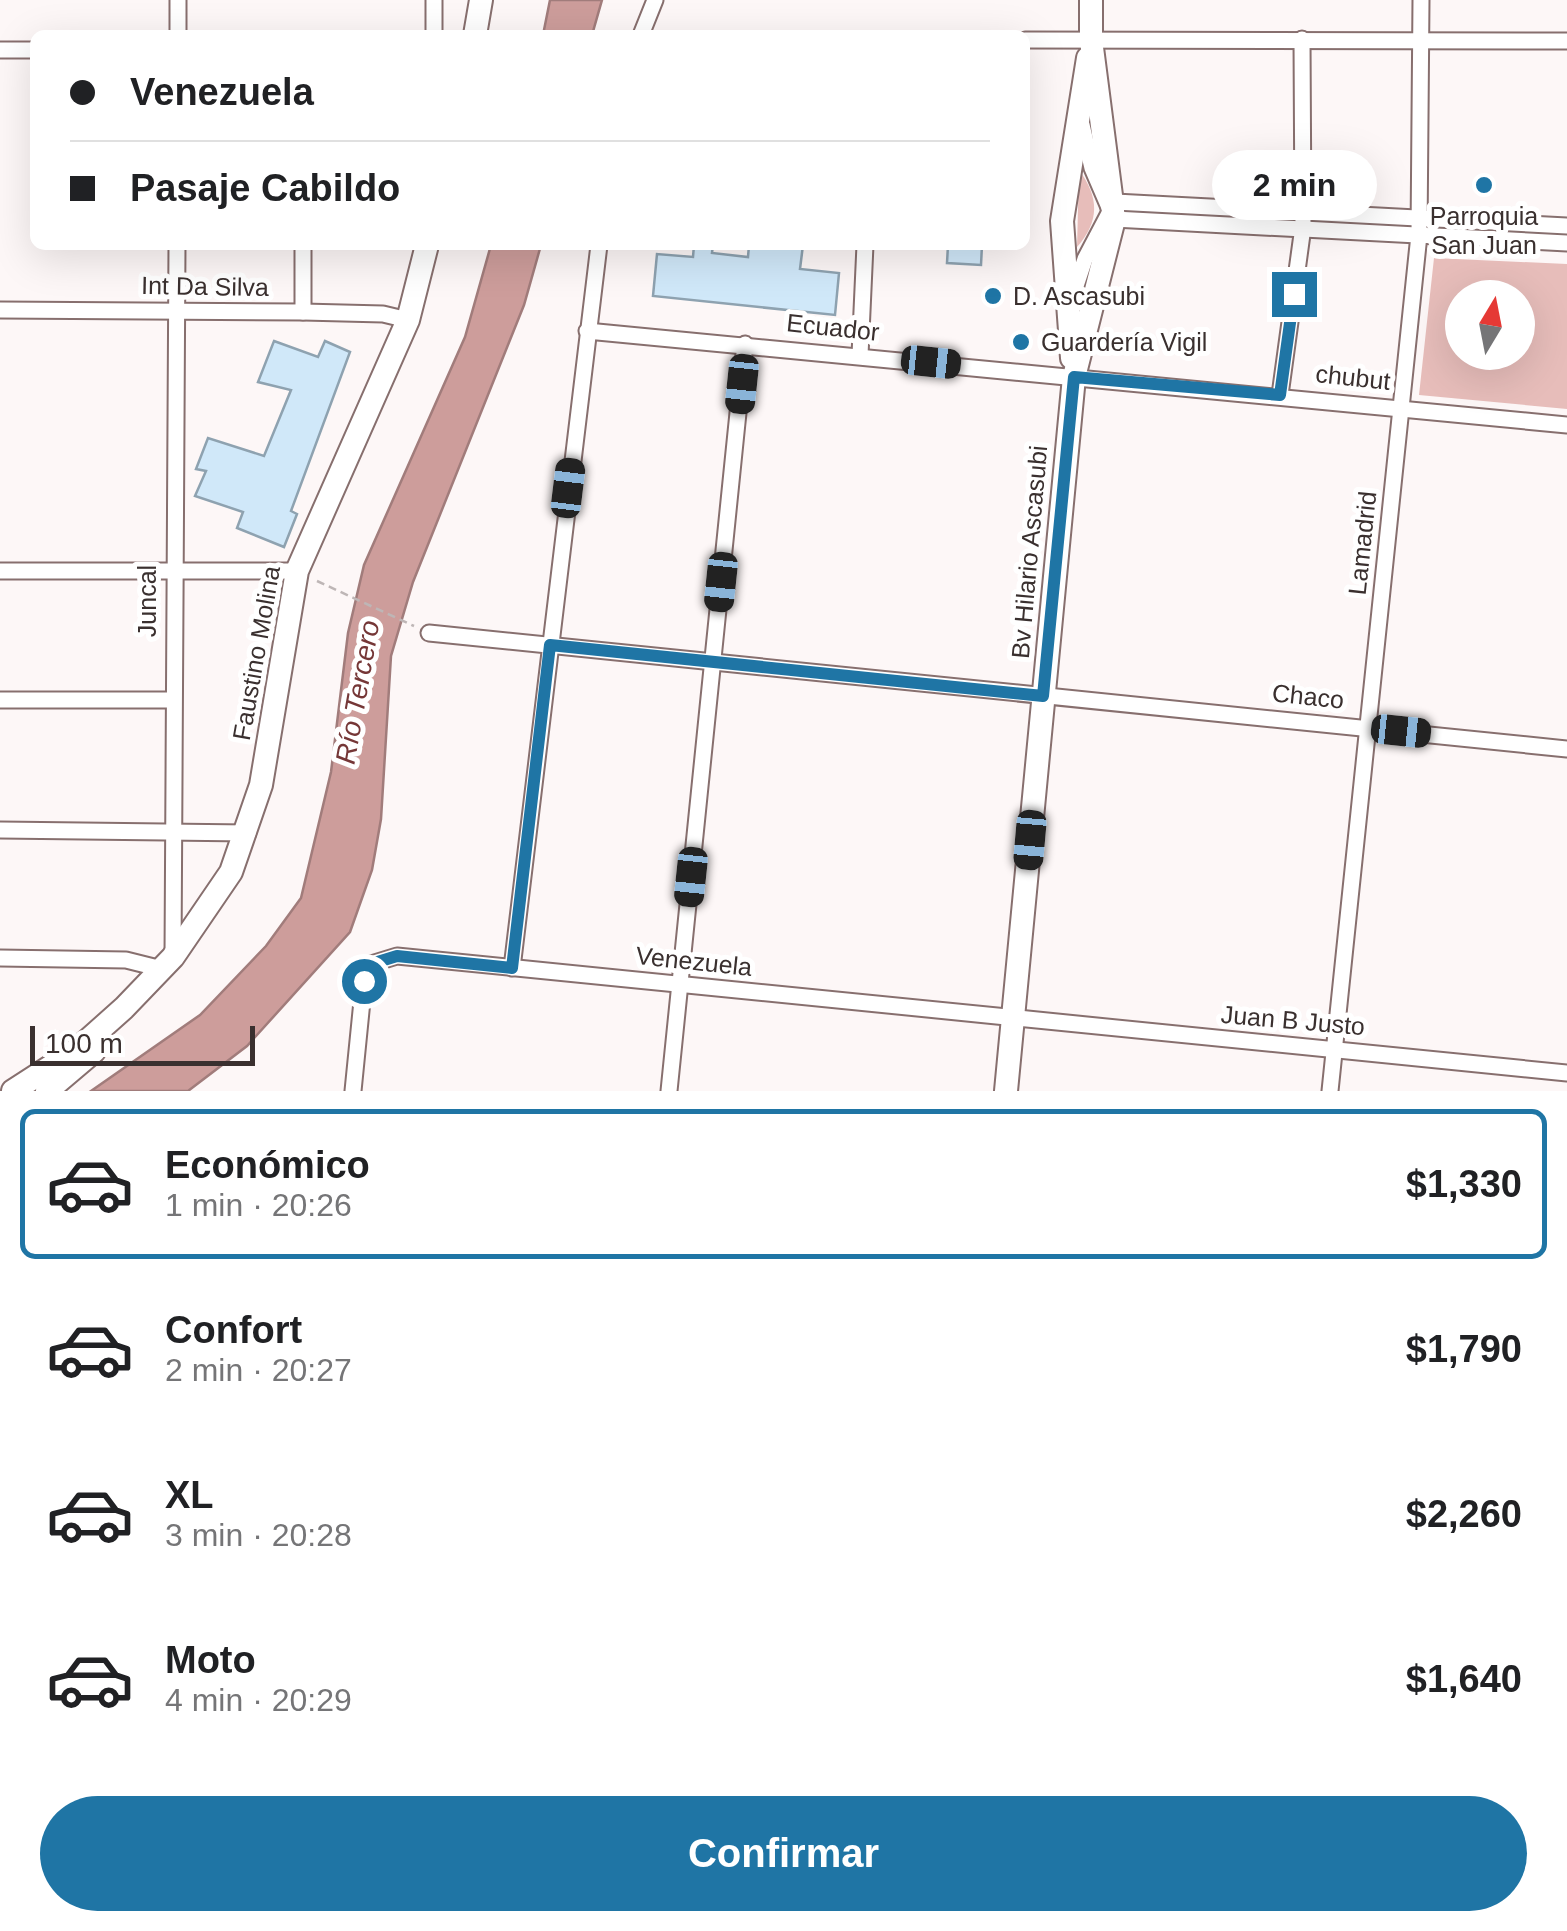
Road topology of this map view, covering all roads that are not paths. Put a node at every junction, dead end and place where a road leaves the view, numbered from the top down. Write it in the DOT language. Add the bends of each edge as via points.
graph roads {
  1 [pos="178,0"];
  2 [pos="434,0"];
  3 [pos="481,0"];
  4 [pos="656,0"];
  5 [pos="1090,0"];
  6 [pos="1421,0"];
  7 [pos="178,30"];
  8 [pos="434,30"];
  9 [pos="475,30"];
  10 [pos="643,30"];
  11 [pos="1302,39"];
  12 [pos="1421,39"];
  13 [pos="1030,40"];
  14 [pos="1091,40"];
  15 [pos="1567,41"];
  16 [pos="0,50"];
  17 [pos="30,50"];
  18 [pos="1078,111"];
  19 [pos="1301,209"];
  20 [pos="1113,210"];
  21 [pos="1303,226"];
  22 [pos="1418,226"];
  23 [pos="1567,226"];
  24 [pos="1567,243"];
  25 [pos="177,250"];
  26 [pos="303,250"];
  27 [pos="426,250"];
  28 [pos="598,250"];
  29 [pos="865,250"];
  30 [pos="1068,307"];
  31 [pos="0,310"];
  32 [pos="176,310"];
  33 [pos="303,312"];
  34 [pos="408,320"];
  35 [pos="587,331"];
  36 [pos="746,344"];
  37 [pos="860,355"];
  38 [pos="1074,377"];
  39 [pos="1280,395"];
  40 [pos="1402,408"];
  41 [pos="1567,425"];
  42 [pos="172,570"];
  43 [pos="0,571"];
  44 [pos="297,571"];
  45 [pos="429,633"];
  46 [pos="550,645"];
  47 [pos="713,662"];
  48 [pos="1043,696"];
  49 [pos="0,700"];
  50 [pos="173,700"];
  51 [pos="1368,727"];
  52 [pos="1567,749"];
  53 [pos="0,830"];
  54 [pos="173,832"];
  55 [pos="248,833"];
  56 [pos="0,958"];
  57 [pos="168,963"];
  58 [pos="512,968"];
  59 [pos="680,985"];
  60 [pos="135,997"];
  61 [pos="1013,1020"];
  62 [pos="1335,1049"];
  63 [pos="74,1052"];
  64 [pos="1567,1073"];
  65 [pos="0,1087"];
  66 [pos="13,1091"];
  67 [pos="47,1091"];
  68 [pos="353,1091"];
  69 [pos="669,1091"];
  70 [pos="1006,1091"];
  71 [pos="1330,1091"];
  1 -- 7 [label="street"];
  2 -- 8 [label="street"];
  3 -- 9 [label="main road"];
  4 -- 10 [label="street"];
  5 -- 14 [label="main road"];
  6 -- 12 [label="street, Lamadrid"];
  11 -- 12 [label="street"];
  11 -- 14 [label="street"];
  11 -- 19 [label="street"];
  12 -- 15 [label="street"];
  12 -- 22 [label="street, Lamadrid"];
  13 -- 14 [label="street"];
  14 -- 18 [label="main road"];
  14 -- 20 [label="main road"];
  16 -- 17 [label="street"];
  18 -- 20 [label="street" via="1092,168"];
  18 -- 30 [label="main road" via="1062,221"];
  19 -- 20 [label="street"];
  19 -- 21 [label="street"];
  19 -- 22 [label="street"];
  20 -- 21 [label="street"];
  20 -- 30 [label="street"];
  20 -- 38 [label="main road"];
  21 -- 22 [label="street"];
  21 -- 39 [label="street"];
  22 -- 23 [label="street"];
  22 -- 24 [label="street"];
  22 -- 40 [label="street, Lamadrid"];
  25 -- 32 [label="street, Juncal"];
  26 -- 33 [label="street"];
  27 -- 34 [label="main road, Faustino Molina"];
  28 -- 35 [label="street"];
  29 -- 37 [label="street"];
  30 -- 38 [label="main road"];
  31 -- 32 [label="street, Int Da Silva"];
  32 -- 33 [label="street, Int Da Silva"];
  32 -- 42 [label="street, Juncal"];
  33 -- 34 [label="street, Int Da Silva"];
  34 -- 44 [label="main road, Faustino Molina"];
  35 -- 36 [label="street, Ecuador"];
  35 -- 46 [label="street"];
  36 -- 37 [label="street, Ecuador"];
  36 -- 47 [label="street"];
  37 -- 38 [label="street, Ecuador"];
  38 -- 39 [label="street, chubut"];
  38 -- 48 [label="main road, Bv Hilario Ascasubi"];
  39 -- 40 [label="street, chubut"];
  40 -- 41 [label="street, chubut"];
  40 -- 51 [label="street, Lamadrid"];
  42 -- 43 [label="street"];
  42 -- 44 [label="street"];
  42 -- 50 [label="street, Juncal"];
  44 -- 55 [label="main road, Faustino Molina"];
  45 -- 46 [label="street, Chaco"];
  46 -- 47 [label="street, Chaco"];
  46 -- 58 [label="street"];
  47 -- 48 [label="street, Chaco"];
  47 -- 59 [label="street"];
  48 -- 51 [label="street, Chaco"];
  48 -- 61 [label="main road, Bv Hilario Ascasubi"];
  49 -- 50 [label="street"];
  50 -- 54 [label="street, Juncal"];
  51 -- 52 [label="street, Chaco"];
  51 -- 62 [label="street, Lamadrid"];
  53 -- 54 [label="street"];
  54 -- 55 [label="street"];
  54 -- 57 [label="street, Juncal"];
  55 -- 57 [label="main road, Faustino Molina" via="219,894"];
  56 -- 57 [label="street"];
  57 -- 60 [label="main road, Faustino Molina"];
  58 -- 59 [label="street, Venezuela"];
  58 -- 68 [label="street, Venezuela" via="397,956 371,964"];
  59 -- 61 [label="street, Venezuela"];
  59 -- 69 [label="street"];
  60 -- 63 [label="main road, Faustino Molina"];
  60 -- 67 [label="main road, Faustino Molina" via="86,1060"];
  61 -- 62 [label="street, Juan B Justo"];
  61 -- 70 [label="main road, Bv Hilario Ascasubi"];
  62 -- 64 [label="street, Juan B Justo"];
  62 -- 71 [label="street, Lamadrid"];
  63 -- 65 [label="street"];
  63 -- 66 [label="main road, Faustino Molina"];
}
